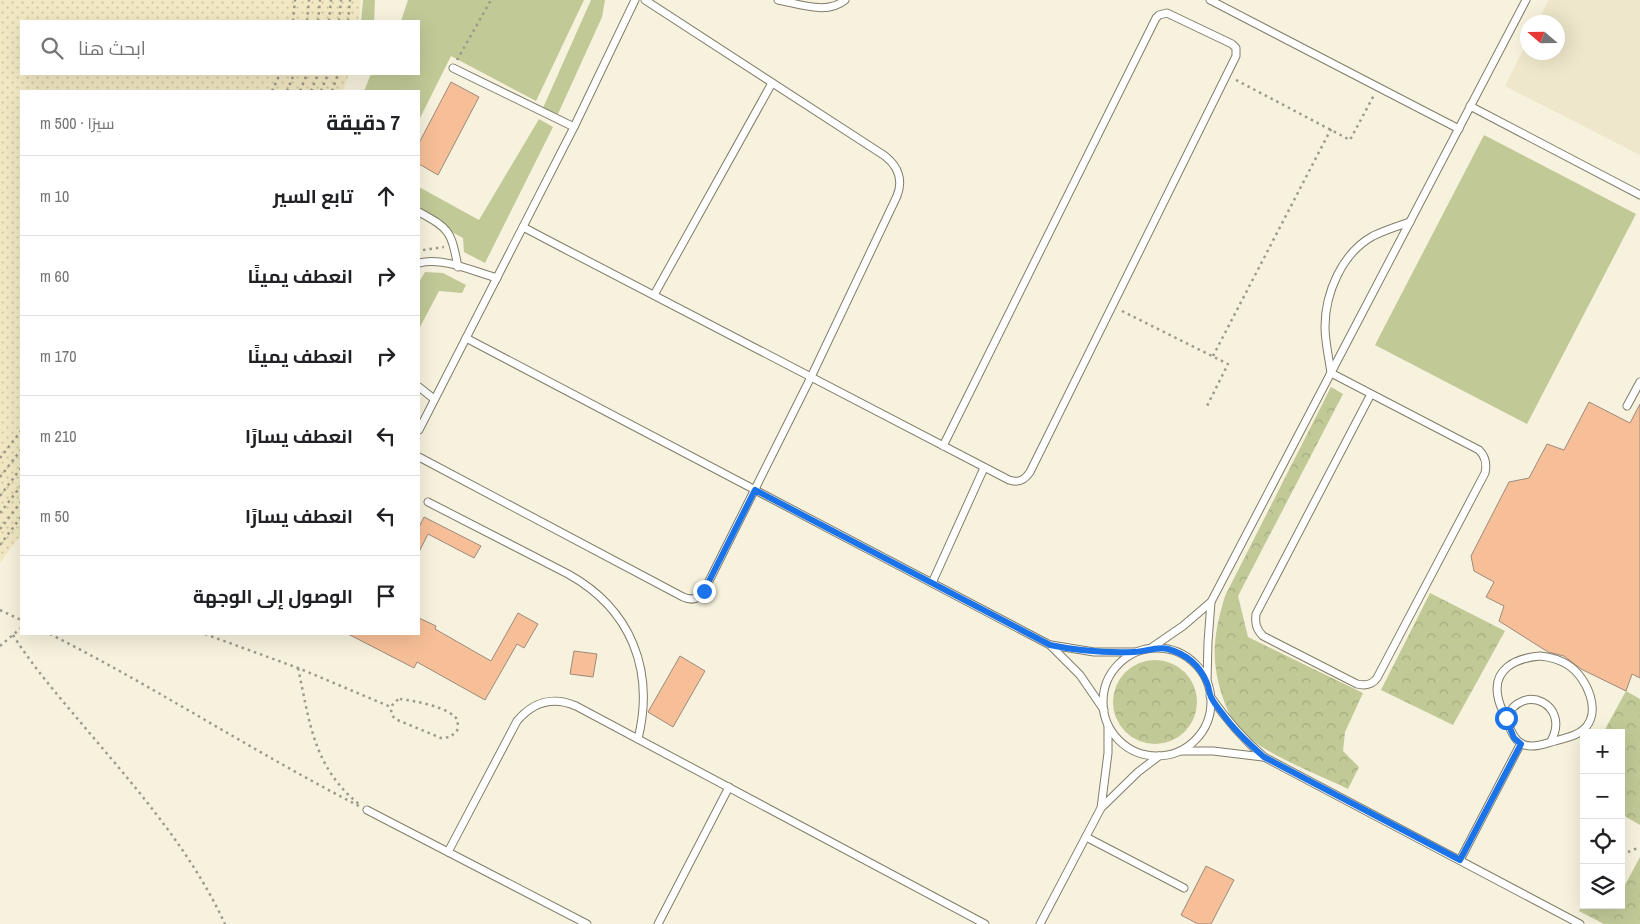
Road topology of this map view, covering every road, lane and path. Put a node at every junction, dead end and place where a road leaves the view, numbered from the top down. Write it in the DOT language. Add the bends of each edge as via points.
graph roads {
  1 [pos="296,0"];
  2 [pos="309,0"];
  3 [pos="320,0"];
  4 [pos="331,0"];
  5 [pos="341,0"];
  6 [pos="350,0"];
  7 [pos="490,0"];
  8 [pos="635,0"];
  9 [pos="646,0"];
  10 [pos="778,0"];
  11 [pos="845,0"];
  12 [pos="1210,0"];
  13 [pos="1526,0"];
  14 [pos="293,20"];
  15 [pos="307,20"];
  16 [pos="318,20"];
  17 [pos="329,20"];
  18 [pos="339,20"];
  19 [pos="348,20"];
  20 [pos="453,68"];
  21 [pos="280,75"];
  22 [pos="294,75"];
  23 [pos="307,75"];
  24 [pos="318,75"];
  25 [pos="328,75"];
  26 [pos="338,75"];
  27 [pos="1226,75"];
  28 [pos="772,83"];
  29 [pos="1378,87"];
  30 [pos="272,90"];
  31 [pos="287,90"];
  32 [pos="300,90"];
  33 [pos="311,90"];
  34 [pos="321,90"];
  35 [pos="332,90"];
  36 [pos="1470,106"];
  37 [pos="574,127"];
  38 [pos="1458,129"];
  39 [pos="1331,130"];
  40 [pos="1640,195"];
  41 [pos="420,213"];
  42 [pos="1410,222"];
  43 [pos="523,227"];
  44 [pos="454,246"];
  45 [pos="420,252"];
  46 [pos="420,263"];
  47 [pos="458,267"];
  48 [pos="497,278"];
  49 [pos="654,296"];
  50 [pos="1112,306"];
  51 [pos="466,338"];
  52 [pos="1213,356"];
  53 [pos="1331,373"];
  54 [pos="811,377"];
  55 [pos="1640,382"];
  56 [pos="420,388"];
  57 [pos="1371,394"];
  58 [pos="434,399"];
  59 [pos="1627,406"];
  60 [pos="1206,408"];
  61 [pos="420,428"];
  62 [pos="20,431"];
  63 [pos="944,446"];
  64 [pos="20,451"];
  65 [pos="0,458"];
  66 [pos="420,458"];
  67 [pos="984,468"];
  68 [pos="20,469"];
  69 [pos="0,478"];
  70 [pos="20,487"];
  71 [pos="755,490"];
  72 [pos="0,496"];
  73 [pos="428,502"];
  74 [pos="20,503"];
  75 [pos="0,513"];
  76 [pos="20,518"];
  77 [pos="0,529"];
  78 [pos="0,545"];
  79 [pos="932,583"];
  80 [pos="1211,602"];
  81 [pos="0,610"];
  82 [pos="20,620"];
  83 [pos="20,629"];
  84 [pos="12,635"];
  85 [pos="52,635"];
  86 [pos="208,635"];
  87 [pos="1050,645"];
  88 [pos="0,646"];
  89 [pos="1151,648"];
  90 [pos="1137,652"];
  91 [pos="298,668"];
  92 [pos="1207,684"];
  93 [pos="1210,696"];
  94 [pos="391,707"];
  95 [pos="1104,710"];
  96 [pos="1506,718"];
  97 [pos="1108,726"];
  98 [pos="638,739"];
  99 [pos="1551,742"];
  100 [pos="1521,744"];
  101 [pos="1179,751"];
  102 [pos="1160,756"];
  103 [pos="1264,757"];
  104 [pos="728,787"];
  105 [pos="1101,808"];
  106 [pos="368,810"];
  107 [pos="1086,837"];
  108 [pos="1640,847"];
  109 [pos="448,852"];
  110 [pos="1628,852"];
  111 [pos="1460,860"];
  112 [pos="1184,888"];
  113 [pos="225,924"];
  114 [pos="586,924"];
  115 [pos="658,924"];
  116 [pos="985,924"];
  117 [pos="1040,924"];
  118 [pos="1580,924"];
  1 -- 14 [label="path"];
  2 -- 15 [label="path"];
  3 -- 16 [label="path"];
  4 -- 17 [label="path"];
  5 -- 18 [label="path"];
  6 -- 19 [label="path"];
  7 -- 20 [label="path"];
  8 -- 37 [label="lane"];
  9 -- 28 [label="lane"];
  10 -- 11 [label="lane" via="826,8"];
  12 -- 29 [label="lane"];
  13 -- 36 [label="lane"];
  20 -- 37 [label="lane"];
  21 -- 30 [label="path"];
  22 -- 31 [label="path"];
  23 -- 32 [label="path"];
  24 -- 33 [label="path"];
  25 -- 34 [label="path"];
  26 -- 35 [label="path"];
  27 -- 39 [label="path"];
  27 -- 50 [label="lane"];
  27 -- 63 [label="lane" via="1236,56 1234,46 1166,13 1159,15"];
  28 -- 49 [label="lane"];
  28 -- 54 [label="lane" via="891,160 900,177 897,196"];
  29 -- 38 [label="lane"];
  29 -- 39 [label="path" via="1350,140"];
  36 -- 38 [label="lane"];
  36 -- 40 [label="lane"];
  37 -- 43 [label="lane"];
  38 -- 42 [label="lane"];
  39 -- 52 [label="path"];
  41 -- 44 [label="lane" via="445,228"];
  42 -- 53 [label="lane"];
  42 -- 53 [label="lane" via="1373,236 1342,266 1326,308 1324,329"];
  43 -- 48 [label="lane"];
  43 -- 49 [label="lane"];
  44 -- 45 [label="path"];
  44 -- 47 [label="lane"];
  46 -- 47 [label="lane" via="433,261"];
  47 -- 48 [label="lane"];
  48 -- 51 [label="lane"];
  49 -- 54 [label="lane"];
  50 -- 52 [label="path"];
  50 -- 67 [label="lane" via="1027,477 1013,482"];
  51 -- 58 [label="lane"];
  51 -- 71 [label="lane"];
  52 -- 60 [label="path" via="1228,364"];
  53 -- 57 [label="lane"];
  53 -- 80 [label="lane"];
  54 -- 63 [label="lane"];
  54 -- 71 [label="lane"];
  55 -- 59 [label="lane"];
  56 -- 58 [label="lane"];
  57 -- 57 [label="lane" via="1479,450 1486,467 1378,678 1364,685 1263,636 1255,620"];
  58 -- 61 [label="lane"];
  62 -- 65 [label="path"];
  63 -- 67 [label="lane"];
  64 -- 69 [label="path"];
  66 -- 71 [label="lane" via="691,599 704,591"];
  67 -- 79 [label="lane"];
  68 -- 72 [label="path"];
  70 -- 75 [label="path"];
  71 -- 79 [label="lane"];
  73 -- 98 [label="lane" via="582,581 605,600 630,637 640,665 644,702"];
  74 -- 77 [label="path"];
  76 -- 78 [label="path"];
  79 -- 87 [label="lane"];
  80 -- 89 [label="lane"];
  80 -- 92 [label="lane"];
  81 -- 82 [label="path"];
  83 -- 84 [label="path"];
  84 -- 88 [label="path"];
  84 -- 113 [label="path" via="171,834"];
  85 -- 106 [label="path"];
  86 -- 91 [label="path"];
  87 -- 90 [label="lane" via="1094,652"];
  87 -- 95 [label="lane" via="1080,675"];
  89 -- 90 [label="lane"];
  89 -- 92 [label="lane" via="1179,653 1201,671"];
  90 -- 95 [label="lane" via="1114,669 1103,696"];
  91 -- 94 [label="path"];
  91 -- 106 [label="path" via="319,753 343,788"];
  92 -- 93 [label="lane"];
  93 -- 101 [label="lane" via="1210,710 1200,734"];
  93 -- 103 [label="lane" via="1235,729"];
  94 -- 94 [label="path" via="395,719 441,738 450,737 457,731 456,717 437,707 400,699"];
  95 -- 97 [label="lane"];
  96 -- 99 [label="lane" via="1518,703 1530,699 1543,702 1555,716 1556,729"];
  96 -- 99 [label="lane" via="1497,689 1500,676 1508,665 1522,658 1540,656 1560,660 1582,679 1589,694 1592,716 1581,732"];
  96 -- 100 [label="lane" via="1514,738"];
  97 -- 102 [label="lane" via="1129,749 1144,755"];
  97 -- 105 [label="lane" via="1106,781"];
  98 -- 104 [label="lane"];
  98 -- 109 [label="lane" via="567,702 548,701 531,708 517,721"];
  99 -- 100 [label="lane" via="1532,746"];
  100 -- 111 [label="lane"];
  101 -- 102 [label="lane"];
  101 -- 103 [label="lane"];
  102 -- 105 [label="lane"];
  103 -- 111 [label="lane"];
  104 -- 115 [label="lane"];
  104 -- 116 [label="lane"];
  105 -- 107 [label="lane"];
  106 -- 109 [label="lane"];
  107 -- 112 [label="lane"];
  107 -- 117 [label="lane"];
  108 -- 110 [label="path"];
  109 -- 114 [label="lane"];
  111 -- 118 [label="lane"];
}
